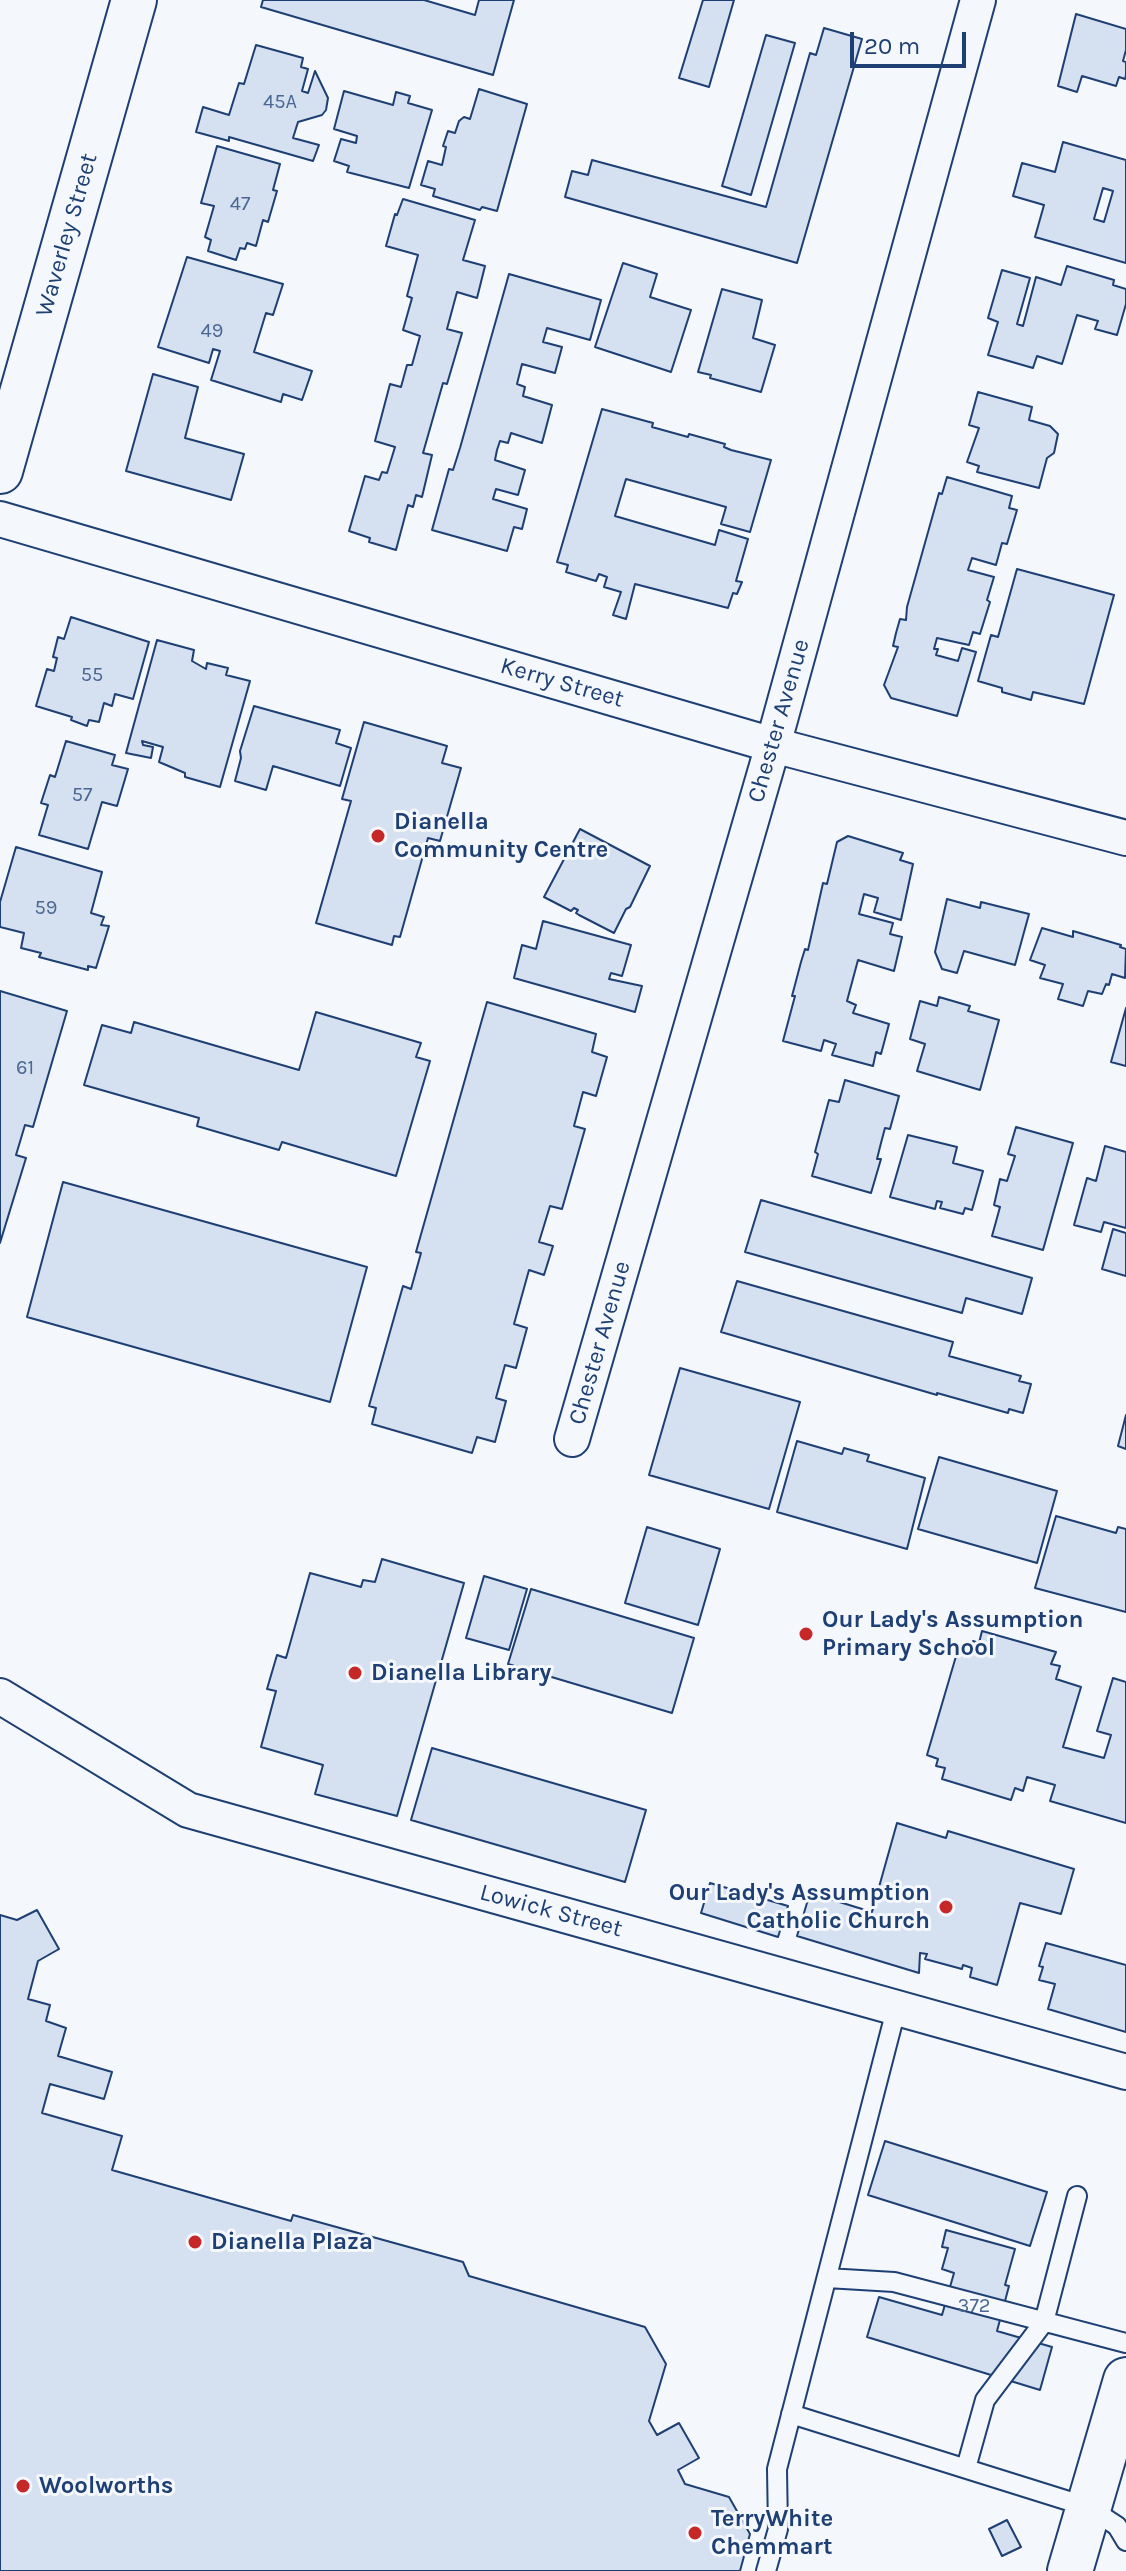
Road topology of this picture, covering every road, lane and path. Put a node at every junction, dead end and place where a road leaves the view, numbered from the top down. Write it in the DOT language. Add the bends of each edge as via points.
graph roads {
  1 [pos="134,0"];
  2 [pos="978,0"];
  3 [pos="0,471"];
  4 [pos="0,519"];
  5 [pos="773,745"];
  6 [pos="1126,838"];
  7 [pos="572,1439"];
  8 [pos="0,1696"];
  9 [pos="897,2006"];
  10 [pos="1126,2072"];
  11 [pos="1077,2196"];
  12 [pos="827,2278"];
  13 [pos="1044,2322"];
  14 [pos="1126,2343"];
  15 [pos="1126,2380"];
  16 [pos="791,2414"];
  17 [pos="966,2468"];
  18 [pos="1088,2507"];
  19 [pos="1126,2541"];
  20 [pos="766,2571"];
  21 [pos="1070,2571"];
  1 -- 3 [label="street, Waverley Street"];
  2 -- 5 [label="street, Chester Avenue"];
  4 -- 5 [label="street, Kerry Street"];
  5 -- 6 [label="street, Kerry Street"];
  5 -- 7 [label="street, Chester Avenue"];
  8 -- 9 [label="street, Lowick Street" via="188,1810"];
  9 -- 10 [label="street, Lowick Street"];
  9 -- 12 [label="lane"];
  11 -- 13 [label="lane"];
  12 -- 13 [label="lane" via="894,2282"];
  12 -- 16 [label="lane"];
  13 -- 14 [label="lane"];
  13 -- 17 [label="lane" via="985,2400"];
  15 -- 18 [label="street"];
  16 -- 17 [label="lane"];
  16 -- 20 [label="lane" via="777,2469 778,2529"];
  17 -- 18 [label="lane"];
  18 -- 19 [label="lane" via="1117,2526"];
  18 -- 21 [label="street"];
}
